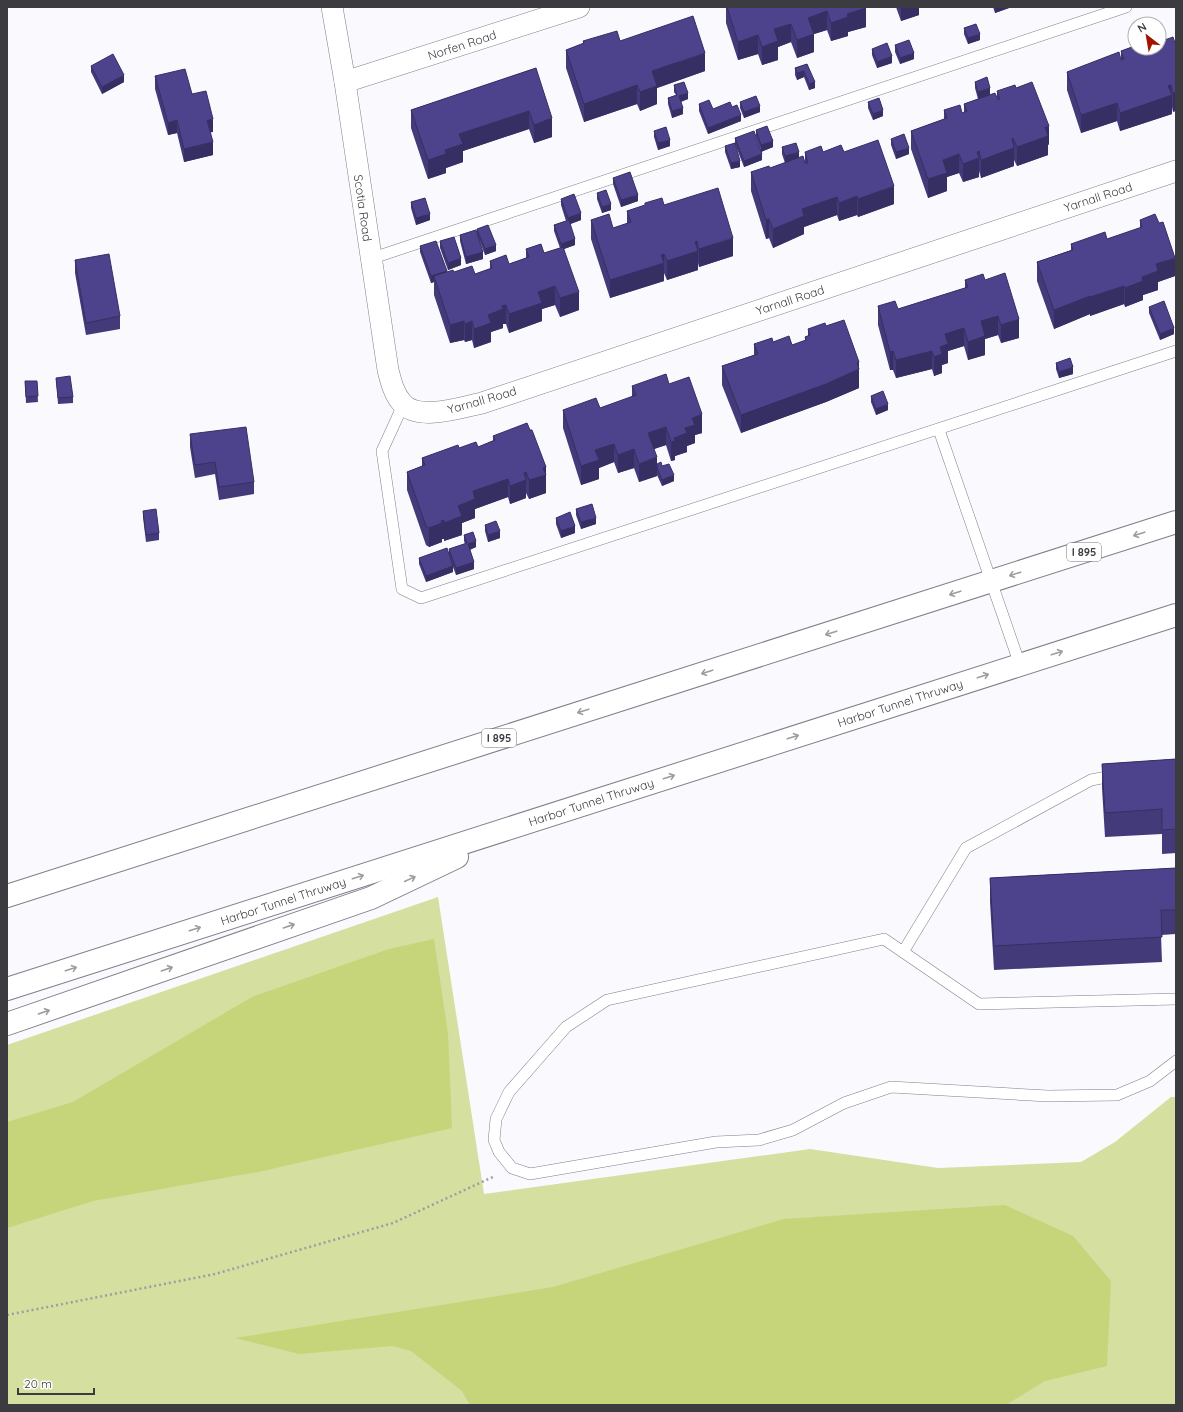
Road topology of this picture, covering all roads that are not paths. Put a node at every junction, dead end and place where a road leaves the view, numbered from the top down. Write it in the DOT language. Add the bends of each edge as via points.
graph roads {
  1 [pos="332,7"];
  2 [pos="579,7"];
  3 [pos="1126,7"];
  4 [pos="345,82"];
  5 [pos="1176,171"];
  6 [pos="370,259"];
  7 [pos="1176,351"];
  8 [pos="403,405"];
  9 [pos="939,430"];
  10 [pos="1176,522"];
  11 [pos="992,582"];
  12 [pos="1176,615"];
  13 [pos="1020,665"];
  14 [pos="1130,772"];
  15 [pos="538,819"];
  16 [pos="7,896"];
  17 [pos="903,952"];
  18 [pos="7,990"];
  19 [pos="1176,999"];
  20 [pos="7,1024"];
  21 [pos="1176,1061"];
  1 -- 4 [label="street, Scotia Road"];
  2 -- 4 [label="street, Norfen Road"];
  3 -- 6 [label="lane"];
  4 -- 6 [label="street, Scotia Road"];
  5 -- 8 [label="street, Yarnall Road" via="482,402 445,411 421,413"];
  6 -- 8 [label="street, Scotia Road" via="388,370 394,392"];
  7 -- 9 [label="lane"];
  8 -- 9 [label="lane" via="382,451 402,589 421,598"];
  9 -- 11 [label="lane"];
  10 -- 11 [label="highway, I 895, one-way"];
  11 -- 13 [label="lane"];
  11 -- 16 [label="highway, I 895, one-way"];
  13 -- 12 [label="highway, Harbor Tunnel Thruway, one-way"];
  15 -- 13 [label="highway, Harbor Tunnel Thruway, one-way"];
  14 -- 17 [label="lane" via="1091,780 966,848"];
  18 -- 15 [label="highway, Harbor Tunnel Thruway, one-way"];
  20 -- 15 [label="highway, one-way" via="371,898"];
  17 -- 19 [label="lane" via="979,1004"];
  17 -- 21 [label="lane" via="884,939 607,1000 566,1027 509,1092 496,1119 494,1140 499,1152 512,1168 530,1174 716,1142 759,1140 793,1130 844,1103 891,1087 1048,1096 1117,1095 1150,1081"];
}
